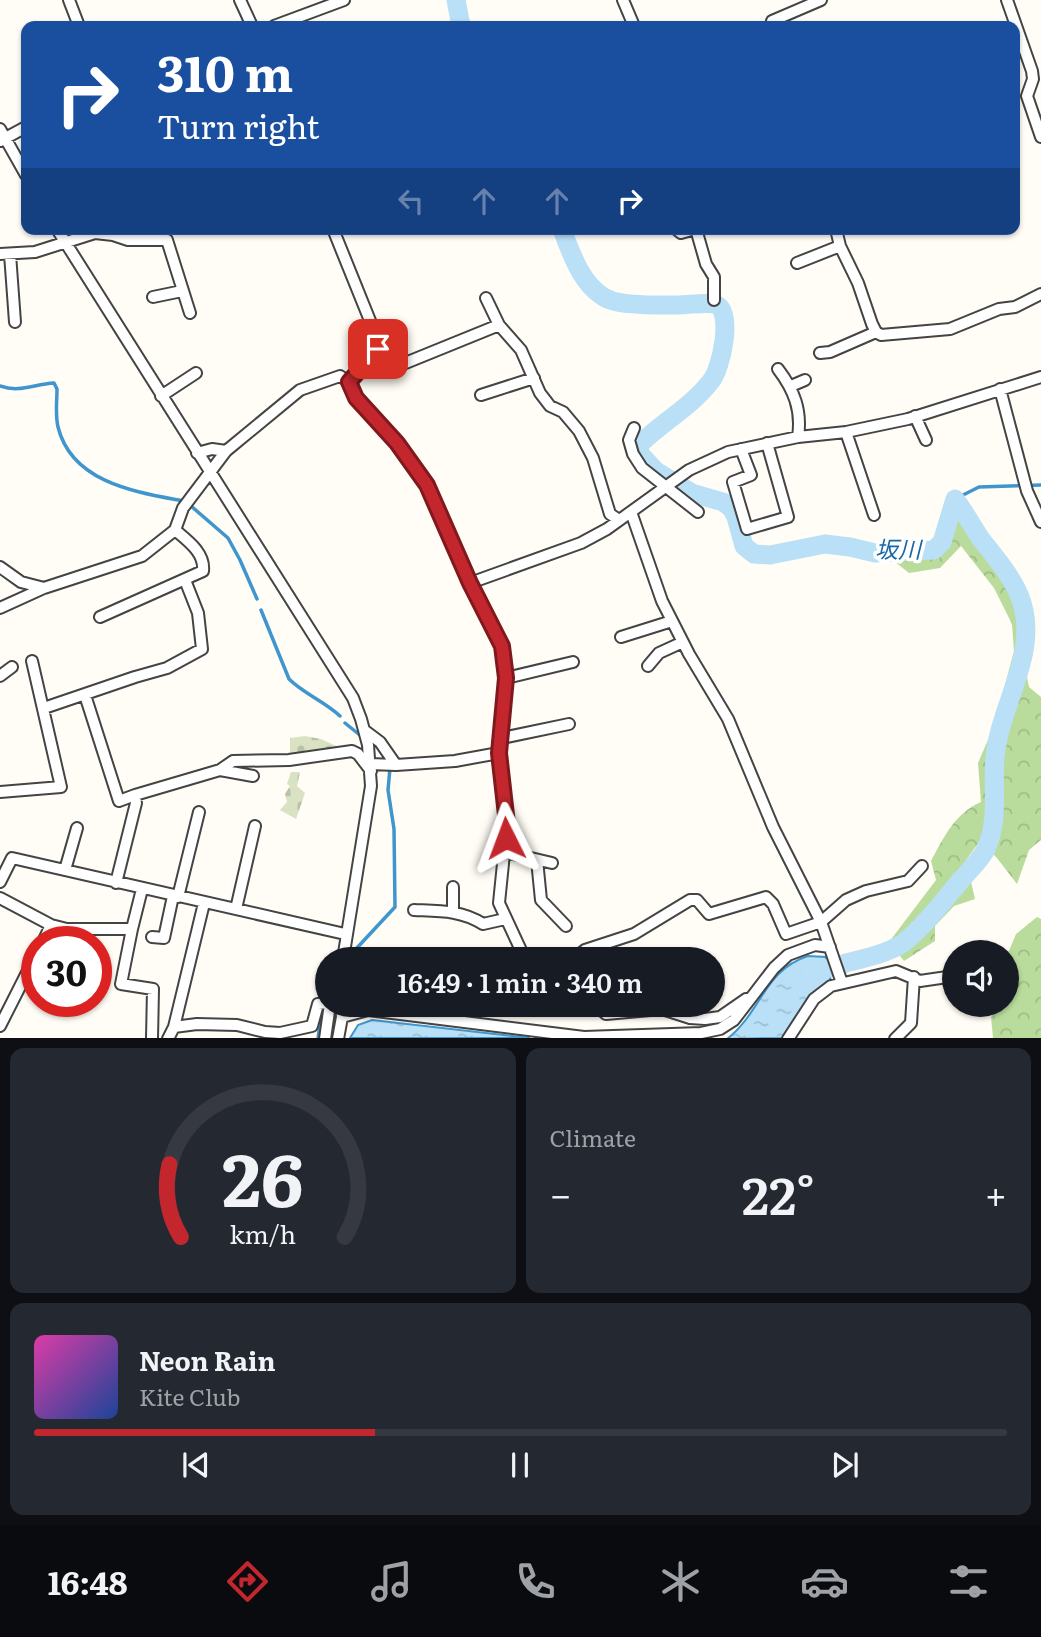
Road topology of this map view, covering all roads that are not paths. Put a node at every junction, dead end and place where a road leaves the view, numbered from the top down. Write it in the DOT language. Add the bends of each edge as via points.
graph roads {
  1 [pos="69,0"];
  2 [pos="240,0"];
  3 [pos="344,0"];
  4 [pos="623,0"];
  5 [pos="821,0"];
  6 [pos="1007,0"];
  7 [pos="77,21"];
  8 [pos="250,21"];
  9 [pos="287,21"];
  10 [pos="632,21"];
  11 [pos="779,21"];
  12 [pos="1014,21"];
  13 [pos="1020,37"];
  14 [pos="21,129"];
  15 [pos="2,136"];
  16 [pos="1041,136"];
  17 [pos="21,167"];
  18 [pos="60,235"];
  19 [pos="89,235"];
  20 [pos="113,235"];
  21 [pos="336,235"];
  22 [pos="697,235"];
  23 [pos="837,235"];
  24 [pos="65,243"];
  25 [pos="840,246"];
  26 [pos="5,254"];
  27 [pos="797,263"];
  28 [pos="182,291"];
  29 [pos="1041,294"];
  30 [pos="153,297"];
  31 [pos="485,298"];
  32 [pos="714,300"];
  33 [pos="190,313"];
  34 [pos="15,322"];
  35 [pos="499,325"];
  36 [pos="876,332"];
  37 [pos="378,349"];
  38 [pos="820,353"];
  39 [pos="778,369"];
  40 [pos="196,373"];
  41 [pos="1041,377"];
  42 [pos="534,378"];
  43 [pos="805,380"];
  44 [pos="349,382"];
  45 [pos="791,386"];
  46 [pos="1000,389"];
  47 [pos="481,395"];
  48 [pos="161,396"];
  49 [pos="915,416"];
  50 [pos="634,428"];
  51 [pos="846,432"];
  52 [pos="798,437"];
  53 [pos="926,440"];
  54 [pos="767,443"];
  55 [pos="741,449"];
  56 [pos="226,451"];
  57 [pos="197,453"];
  58 [pos="209,473"];
  59 [pos="673,482"];
  60 [pos="631,512"];
  61 [pos="698,512"];
  62 [pos="874,515"];
  63 [pos="619,520"];
  64 [pos="1041,522"];
  65 [pos="175,530"];
  66 [pos="0,567"];
  67 [pos="185,580"];
  68 [pos="470,583"];
  69 [pos="44,588"];
  70 [pos="0,608"];
  71 [pos="100,617"];
  72 [pos="672,621"];
  73 [pos="621,638"];
  74 [pos="683,642"];
  75 [pos="32,661"];
  76 [pos="573,662"];
  77 [pos="648,666"];
  78 [pos="12,667"];
  79 [pos="0,676"];
  80 [pos="506,678"];
  81 [pos="85,695"];
  82 [pos="44,708"];
  83 [pos="569,724"];
  84 [pos="364,730"];
  85 [pos="502,738"];
  86 [pos="499,753"];
  87 [pos="245,761"];
  88 [pos="396,765"];
  89 [pos="370,767"];
  90 [pos="220,770"];
  91 [pos="240,773"];
  92 [pos="253,776"];
  93 [pos="0,792"];
  94 [pos="135,795"];
  95 [pos="199,812"];
  96 [pos="255,825"];
  97 [pos="77,828"];
  98 [pos="505,852"];
  99 [pos="537,860"];
  100 [pos="552,863"];
  101 [pos="922,866"];
  102 [pos="65,870"];
  103 [pos="0,882"];
  104 [pos="116,883"];
  105 [pos="453,887"];
  106 [pos="142,889"];
  107 [pos="175,896"];
  108 [pos="0,898"];
  109 [pos="204,903"];
  110 [pos="236,909"];
  111 [pos="414,909"];
  112 [pos="453,911"];
  113 [pos="505,919"];
  114 [pos="821,922"];
  115 [pos="51,926"];
  116 [pos="566,926"];
  117 [pos="112,929"];
  118 [pos="132,929"];
  119 [pos="345,934"];
  120 [pos="152,937"];
  121 [pos="343,947"];
  122 [pos="519,947"];
  123 [pos="595,947"];
  124 [pos="832,951"];
  125 [pos="914,977"];
  126 [pos="942,978"];
  127 [pos="841,982"];
  128 [pos="21,985"];
  129 [pos="756,991"];
  130 [pos="725,1013"];
  131 [pos="315,1015"];
  132 [pos="327,1017"];
  133 [pos="342,1017"];
  134 [pos="424,1017"];
  135 [pos="687,1017"];
  136 [pos="720,1017"];
  137 [pos="0,1026"];
  138 [pos="174,1027"];
  139 [pos="152,1038"];
  140 [pos="168,1038"];
  141 [pos="325,1038"];
  142 [pos="338,1038"];
  143 [pos="788,1038"];
  144 [pos="895,1038"];
  1 -- 7 [label="street"];
  2 -- 8 [label="street"];
  3 -- 9 [label="street"];
  4 -- 10 [label="street"];
  5 -- 11 [label="street"];
  6 -- 12 [label="street"];
  13 -- 16 [label="street" via="1033,79 1027,96"];
  14 -- 15 [label="street"];
  15 -- 17 [label="street"];
  18 -- 24 [label="street"];
  19 -- 24 [label="street"];
  20 -- 28 [label="street" via="128,240 167,240"];
  21 -- 37 [label="street" via="374,327"];
  22 -- 32 [label="street" via="714,277"];
  23 -- 25 [label="street"];
  24 -- 26 [label="street"];
  24 -- 48 [label="street"];
  25 -- 27 [label="street"];
  25 -- 36 [label="street"];
  26 -- 34 [label="street"];
  28 -- 30 [label="street"];
  28 -- 33 [label="street"];
  29 -- 36 [label="street" via="950,329"];
  31 -- 35 [label="street"];
  35 -- 37 [label="street" via="398,366"];
  35 -- 42 [label="street" via="521,350"];
  36 -- 38 [label="street"];
  37 -- 44 [label="street"];
  39 -- 45 [label="street"];
  40 -- 48 [label="street"];
  41 -- 46 [label="street"];
  42 -- 47 [label="street"];
  42 -- 63 [label="street" via="550,406 563,412 579,431 593,458 610,514"];
  43 -- 45 [label="street"];
  44 -- 56 [label="street" via="340,376 300,390"];
  44 -- 68 [label="street" via="356,398 423,478"];
  45 -- 52 [label="street" via="801,417"];
  46 -- 49 [label="street"];
  46 -- 64 [label="street" via="1027,491"];
  48 -- 57 [label="street"];
  49 -- 51 [label="street"];
  49 -- 53 [label="street"];
  50 -- 59 [label="street" via="629,440 642,468 654,479"];
  51 -- 52 [label="street"];
  51 -- 62 [label="street"];
  52 -- 54 [label="street"];
  54 -- 55 [label="street"];
  54 -- 55 [label="street" via="788,517 747,529 733,482 751,475"];
  55 -- 59 [label="street" via="708,460"];
  56 -- 57 [label="street"];
  56 -- 58 [label="street"];
  57 -- 58 [label="street"];
  58 -- 65 [label="street" via="183,508"];
  58 -- 84 [label="street" via="352,698"];
  59 -- 60 [label="street"];
  59 -- 61 [label="street" via="677,498"];
  60 -- 63 [label="street"];
  60 -- 72 [label="street"];
  63 -- 68 [label="street" via="581,543"];
  65 -- 67 [label="street" via="192,544 204,563 203,571"];
  65 -- 69 [label="street" via="142,556"];
  66 -- 69 [label="street" via="21,582"];
  67 -- 71 [label="street"];
  67 -- 81 [label="street" via="198,613 202,649 167,668"];
  68 -- 80 [label="street" via="502,646"];
  69 -- 70 [label="street"];
  72 -- 73 [label="street"];
  72 -- 74 [label="street"];
  74 -- 77 [label="street" via="659,653"];
  74 -- 114 [label="street" via="728,719 773,827"];
  75 -- 82 [label="street"];
  76 -- 80 [label="street"];
  78 -- 79 [label="street"];
  80 -- 85 [label="street"];
  81 -- 82 [label="street"];
  81 -- 94 [label="street" via="119,801"];
  82 -- 93 [label="street" via="61,787"];
  83 -- 85 [label="street"];
  84 -- 88 [label="street" via="380,742"];
  84 -- 89 [label="street"];
  85 -- 86 [label="street"];
  86 -- 88 [label="street"];
  86 -- 98 [label="street" via="507,824"];
  87 -- 89 [label="street" via="352,751"];
  87 -- 90 [label="street" via="233,761"];
  87 -- 91 [label="street"];
  88 -- 89 [label="street"];
  89 -- 119 [label="street" via="371,786"];
  90 -- 91 [label="street"];
  90 -- 94 [label="street"];
  91 -- 92 [label="street"];
  94 -- 104 [label="street"];
  95 -- 107 [label="street"];
  96 -- 110 [label="street"];
  97 -- 102 [label="street"];
  98 -- 99 [label="street"];
  98 -- 113 [label="street" via="499,903"];
  99 -- 100 [label="street"];
  99 -- 116 [label="street" via="541,900"];
  101 -- 114 [label="street" via="908,881 886,884 846,900"];
  102 -- 103 [label="street" via="12,858"];
  102 -- 104 [label="street"];
  104 -- 106 [label="street"];
  105 -- 112 [label="street"];
  106 -- 107 [label="street"];
  106 -- 118 [label="street"];
  107 -- 109 [label="street"];
  107 -- 120 [label="street" via="164,938"];
  108 -- 115 [label="street"];
  109 -- 110 [label="street"];
  109 -- 138 [label="street"];
  110 -- 119 [label="street"];
  111 -- 112 [label="street"];
  112 -- 113 [label="street" via="483,924"];
  113 -- 122 [label="street"];
  114 -- 123 [label="street" via="786,934 766,897 709,914 697,900 690,900 634,934"];
  114 -- 124 [label="street"];
  117 -- 118 [label="street"];
  118 -- 139 [label="street" via="121,984 153,989"];
  119 -- 121 [label="street"];
  124 -- 127 [label="street"];
  124 -- 129 [label="street" via="815,945 788,955"];
  125 -- 126 [label="street" via="920,981"];
  125 -- 127 [label="street" via="897,971"];
  125 -- 144 [label="street" via="911,1023"];
  127 -- 143 [label="street" via="814,999"];
  128 -- 137 [label="street"];
  129 -- 130 [label="street"];
  129 -- 134 [label="street" via="734,1020 701,1033 584,1037"];
  131 -- 138 [label="street" via="312,1026 280,1033 237,1025"];
  132 -- 141 [label="street"];
  133 -- 142 [label="street"];
  135 -- 136 [label="street"];
  138 -- 140 [label="street"];
}
